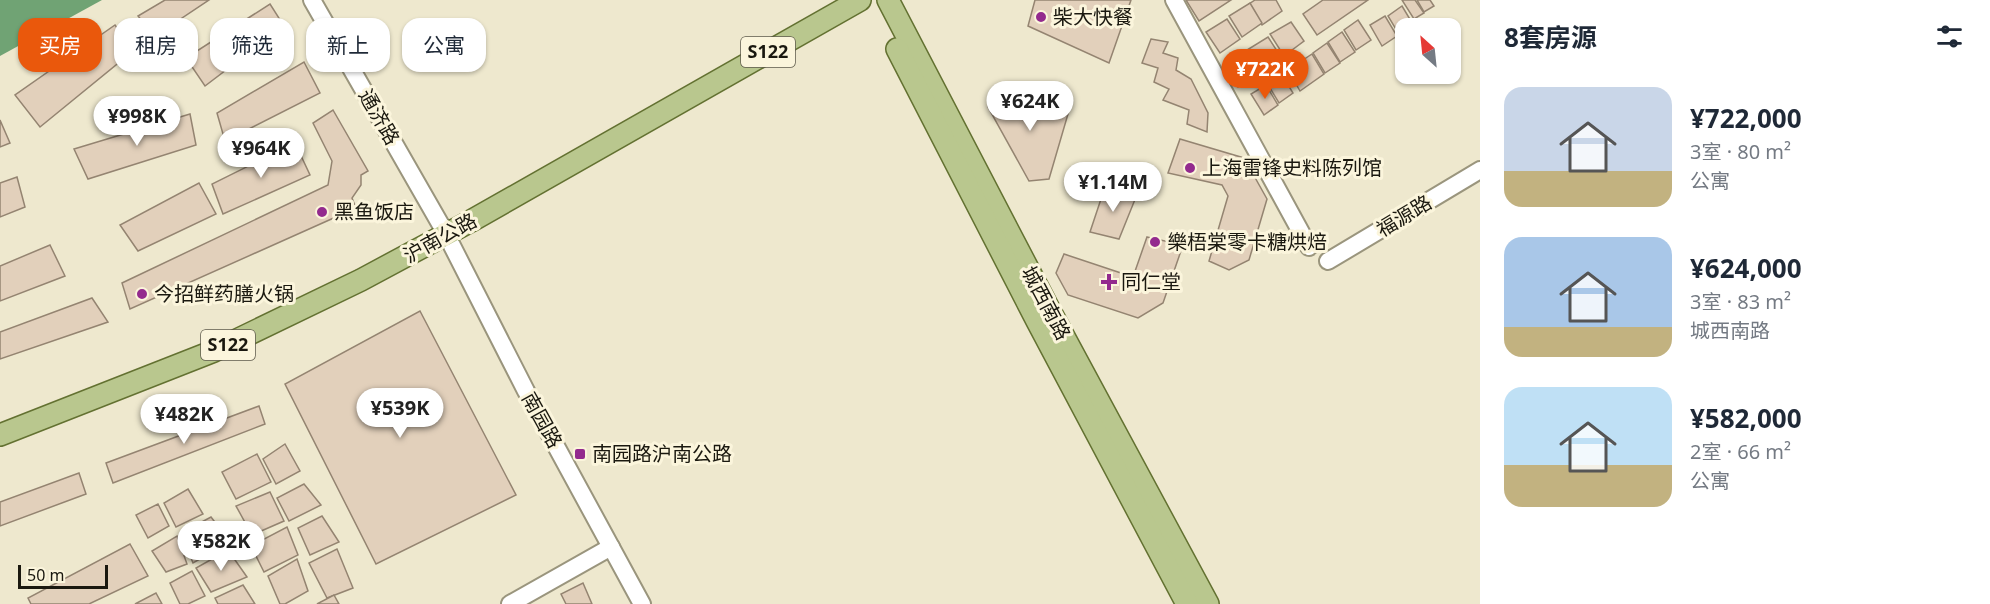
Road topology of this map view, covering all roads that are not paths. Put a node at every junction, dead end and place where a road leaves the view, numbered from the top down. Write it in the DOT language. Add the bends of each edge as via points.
graph roads {
  1 [pos="312,0"];
  2 [pos="835,0"];
  3 [pos="860,0"];
  4 [pos="872,0"];
  5 [pos="888,0"];
  6 [pos="1174,0"];
  7 [pos="675,98"];
  8 [pos="1480,170"];
  9 [pos="443,229"];
  10 [pos="1308,247"];
  11 [pos="1328,261"];
  12 [pos="0,423"];
  13 [pos="0,435"];
  14 [pos="611,547"];
  15 [pos="510,604"];
  16 [pos="642,604"];
  17 [pos="1187,604"];
  18 [pos="1208,604"];
  1 -- 9 [label="street, 通济路"];
  2 -- 7 [label="main road, 沪南公路 / S122"];
  3 -- 7 [label="main road, 沪南公路 / S122"];
  4 -- 17 [label="main road, 城西南路"];
  5 -- 18 [label="main road, 城西南路"];
  6 -- 10 [label="street"];
  7 -- 9 [label="main road, 沪南公路 / S122"];
  8 -- 11 [label="street, 福源路"];
  9 -- 12 [label="main road, 沪南公路 / S122" via="232,330"];
  9 -- 13 [label="main road, 沪南公路 / S122" via="361,280 214,351"];
  9 -- 14 [label="street, 南园路"];
  14 -- 15 [label="street"];
  14 -- 16 [label="street, 南园路"];
}
